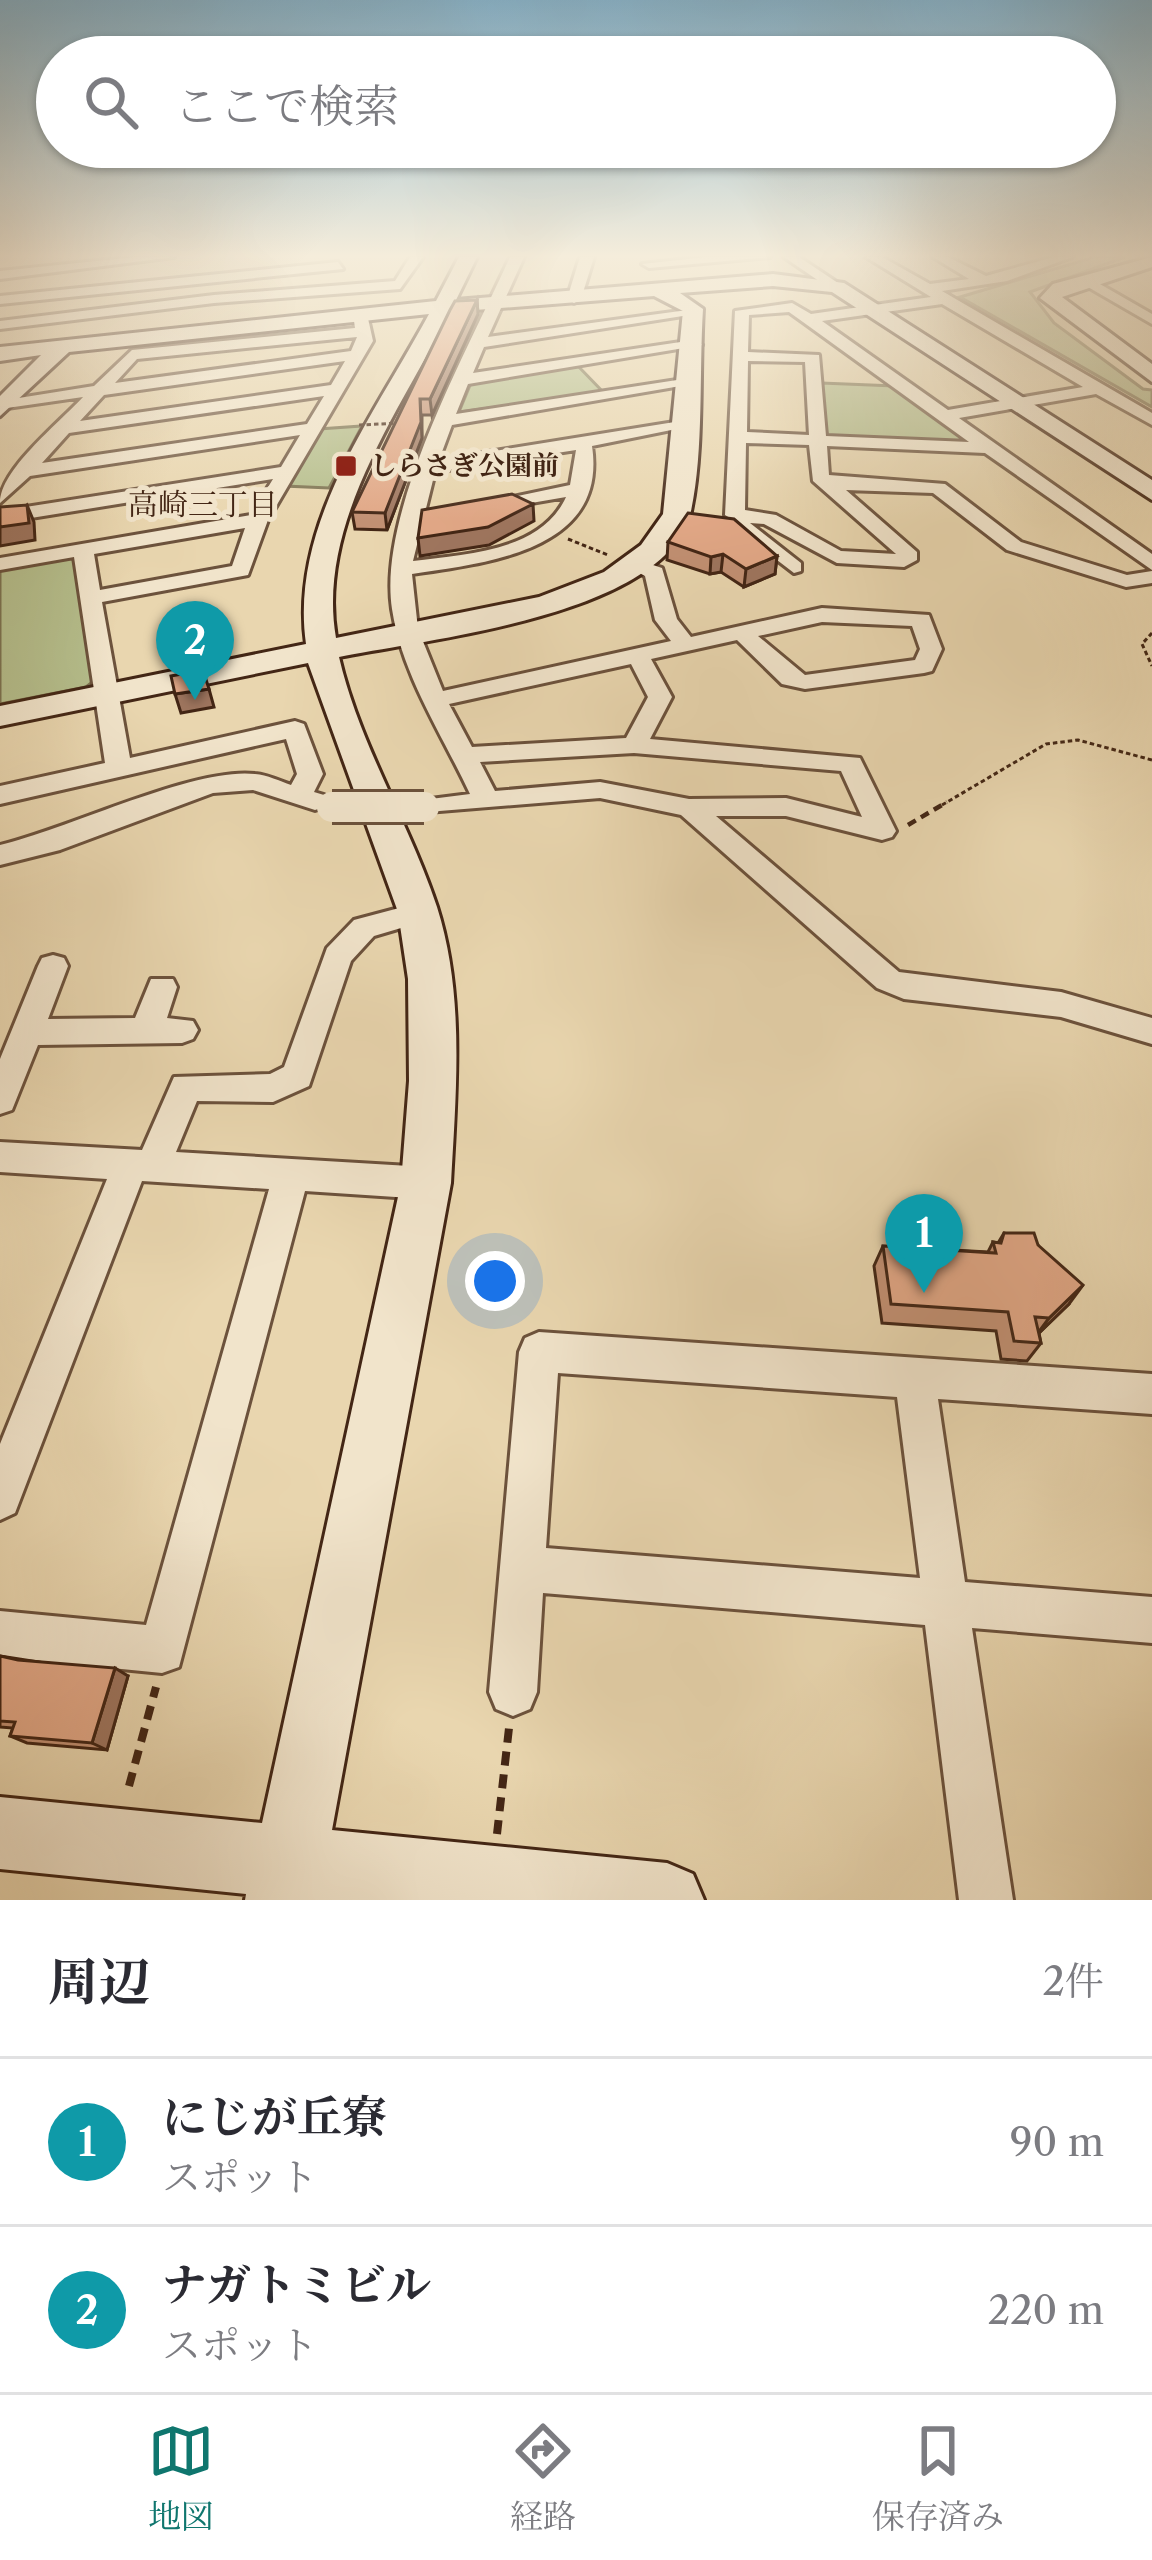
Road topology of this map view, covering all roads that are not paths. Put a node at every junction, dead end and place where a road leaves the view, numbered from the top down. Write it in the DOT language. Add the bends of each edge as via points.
graph roads {
  1 [pos="64,345"];
  2 [pos="59,346"];
  3 [pos="199,346"];
  4 [pos="358,346"];
  5 [pos="421,346"];
  6 [pos="480,346"];
  7 [pos="694,346"];
  8 [pos="740,346"];
  9 [pos="845,346"];
  10 [pos="928,346"];
  11 [pos="1024,346"];
  12 [pos="1113,346"];
  13 [pos="0,353"];
  14 [pos="357,355"];
  15 [pos="740,356"];
  16 [pos="1152,375"];
  17 [pos="466,379"];
  18 [pos="690,383"];
  19 [pos="336,389"];
  20 [pos="1098,389"];
  21 [pos="100,390"];
  22 [pos="1016,404"];
  23 [pos="3,406"];
  24 [pos="944,416"];
  25 [pos="448,420"];
  26 [pos="1152,420"];
  27 [pos="687,425"];
  28 [pos="66,428"];
  29 [pos="312,428"];
  30 [pos="738,437"];
  31 [pos="818,440"];
  32 [pos="580,442"];
  33 [pos="989,448"];
  34 [pos="429,467"];
  35 [pos="23,472"];
  36 [pos="284,472"];
  37 [pos="0,475"];
  38 [pos="829,484"];
  39 [pos="577,489"];
  40 [pos="1152,492"];
  41 [pos="0,496"];
  42 [pos="471,508"];
  43 [pos="0,517"];
  44 [pos="676,519"];
  45 [pos="258,520"];
  46 [pos="1152,542"];
  47 [pos="1128,547"];
  48 [pos="83,550"];
  49 [pos="0,564"];
  50 [pos="1152,564"];
  51 [pos="635,566"];
  52 [pos="794,567"];
  53 [pos="400,569"];
  54 [pos="1152,578"];
  55 [pos="91,598"];
  56 [pos="408,633"];
  57 [pos="742,633"];
  58 [pos="686,645"];
  59 [pos="322,651"];
  60 [pos="638,656"];
  61 [pos="107,694"];
  62 [pos="439,699"];
  63 [pos="0,716"];
  64 [pos="634,746"];
  65 [pos="465,755"];
  66 [pos="119,768"];
  67 [pos="0,794"];
  68 [pos="299,795"];
  69 [pos="486,799"];
  70 [pos="689,808"];
  71 [pos="0,855"];
  72 [pos="418,914"];
  73 [pos="53,966"];
  74 [pos="162,987"];
  75 [pos="147,1030"];
  76 [pos="182,1030"];
  77 [pos="1152,1031"];
  78 [pos="27,1032"];
  79 [pos="0,1100"];
  80 [pos="0,1157"];
  81 [pos="141,1166"];
  82 [pos="291,1175"];
  83 [pos="426,1184"];
  84 [pos="915,1378"];
  85 [pos="1152,1394"];
  86 [pos="0,1498"];
  87 [pos="522,1569"];
  88 [pos="946,1603"];
  89 [pos="1152,1620"];
  90 [pos="0,1634"];
  91 [pos="513,1692"];
  92 [pos="0,1834"];
  93 [pos="285,1881"];
  94 [pos="667,1900"];
  95 [pos="986,1900"];
  1 -- 23 [label="street"];
  2 -- 13 [label="street"];
  3 -- 21 [label="street" via="132,355"];
  4 -- 14 [label="street"];
  5 -- 59 [label="street" via="327,535 318,575"];
  6 -- 17 [label="street"];
  7 -- 17 [label="street"];
  7 -- 18 [label="street"];
  8 -- 15 [label="street"];
  9 -- 24 [label="street"];
  10 -- 22 [label="street"];
  11 -- 20 [label="street"];
  12 -- 16 [label="street"];
  14 -- 19 [label="street"];
  14 -- 21 [label="street"];
  15 -- 30 [label="street"];
  15 -- 31 [label="street" via="813,358"];
  17 -- 25 [label="street"];
  18 -- 25 [label="street"];
  18 -- 27 [label="street"];
  19 -- 28 [label="street"];
  19 -- 29 [label="street"];
  20 -- 22 [label="street"];
  20 -- 26 [label="street"];
  21 -- 23 [label="street"];
  21 -- 28 [label="street"];
  22 -- 24 [label="street"];
  22 -- 40 [label="street"];
  24 -- 33 [label="street"];
  25 -- 34 [label="street"];
  27 -- 32 [label="street"];
  27 -- 44 [label="street"];
  28 -- 35 [label="street"];
  29 -- 35 [label="street"];
  29 -- 36 [label="street"];
  30 -- 31 [label="street"];
  30 -- 38 [label="street" via="736,515 769,519 837,557 910,556"];
  31 -- 33 [label="street"];
  31 -- 38 [label="street" via="820,476"];
  32 -- 34 [label="street"];
  32 -- 39 [label="street"];
  33 -- 47 [label="street"];
  34 -- 53 [label="street"];
  35 -- 37 [label="street"];
  35 -- 41 [label="street"];
  36 -- 43 [label="street"];
  36 -- 45 [label="street"];
  38 -- 54 [label="street" via="938,488 1014,546 1126,581"];
  39 -- 42 [label="street"];
  39 -- 53 [label="street" via="546,531 502,550"];
  44 -- 51 [label="street"];
  44 -- 52 [label="street" via="748,528"];
  45 -- 48 [label="street"];
  45 -- 55 [label="street" via="241,571"];
  46 -- 47 [label="street"];
  47 -- 50 [label="street"];
  48 -- 49 [label="street"];
  48 -- 55 [label="street"];
  51 -- 56 [label="street" via="556,602"];
  51 -- 58 [label="street" via="655,572 666,620"];
  53 -- 56 [label="street"];
  55 -- 61 [label="street"];
  56 -- 59 [label="street"];
  56 -- 62 [label="street"];
  57 -- 57 [label="street" via="822,615 899,616 921,620 931,649 924,666 805,682 790,679"];
  57 -- 58 [label="street"];
  58 -- 60 [label="street"];
  59 -- 61 [label="street"];
  59 -- 72 [label="street"];
  60 -- 62 [label="street"];
  60 -- 64 [label="street" via="661,697"];
  61 -- 63 [label="street"];
  61 -- 66 [label="street"];
  62 -- 65 [label="street"];
  64 -- 65 [label="street"];
  64 -- 70 [label="street" via="851,764 882,831 786,807"];
  65 -- 69 [label="street"];
  66 -- 67 [label="street"];
  66 -- 68 [label="street" via="295,729 310,774"];
  68 -- 69 [label="street, bridge" via="332,807"];
  68 -- 71 [label="street" via="254,782 211,785"];
  69 -- 70 [label="street" via="601,790"];
  70 -- 77 [label="street" via="904,988 1021,998"];
  72 -- 81 [label="street" via="364,928 338,956 297,1076 273,1088 186,1087"];
  72 -- 83 [label="street" via="434,1016"];
  73 -- 78 [label="street"];
  74 -- 75 [label="street"];
  75 -- 76 [label="street"];
  75 -- 78 [label="street"];
  78 -- 79 [label="street"];
  80 -- 81 [label="street"];
  81 -- 82 [label="street"];
  81 -- 86 [label="street"];
  82 -- 83 [label="street"];
  82 -- 90 [label="street" via="162,1650"];
  83 -- 93 [label="street"];
  84 -- 85 [label="street"];
  84 -- 87 [label="street" via="539,1352"];
  84 -- 88 [label="street"];
  87 -- 88 [label="street"];
  87 -- 91 [label="street"];
  88 -- 89 [label="street"];
  88 -- 95 [label="street"];
  92 -- 93 [label="street"];
  93 -- 94 [label="street"];
}
